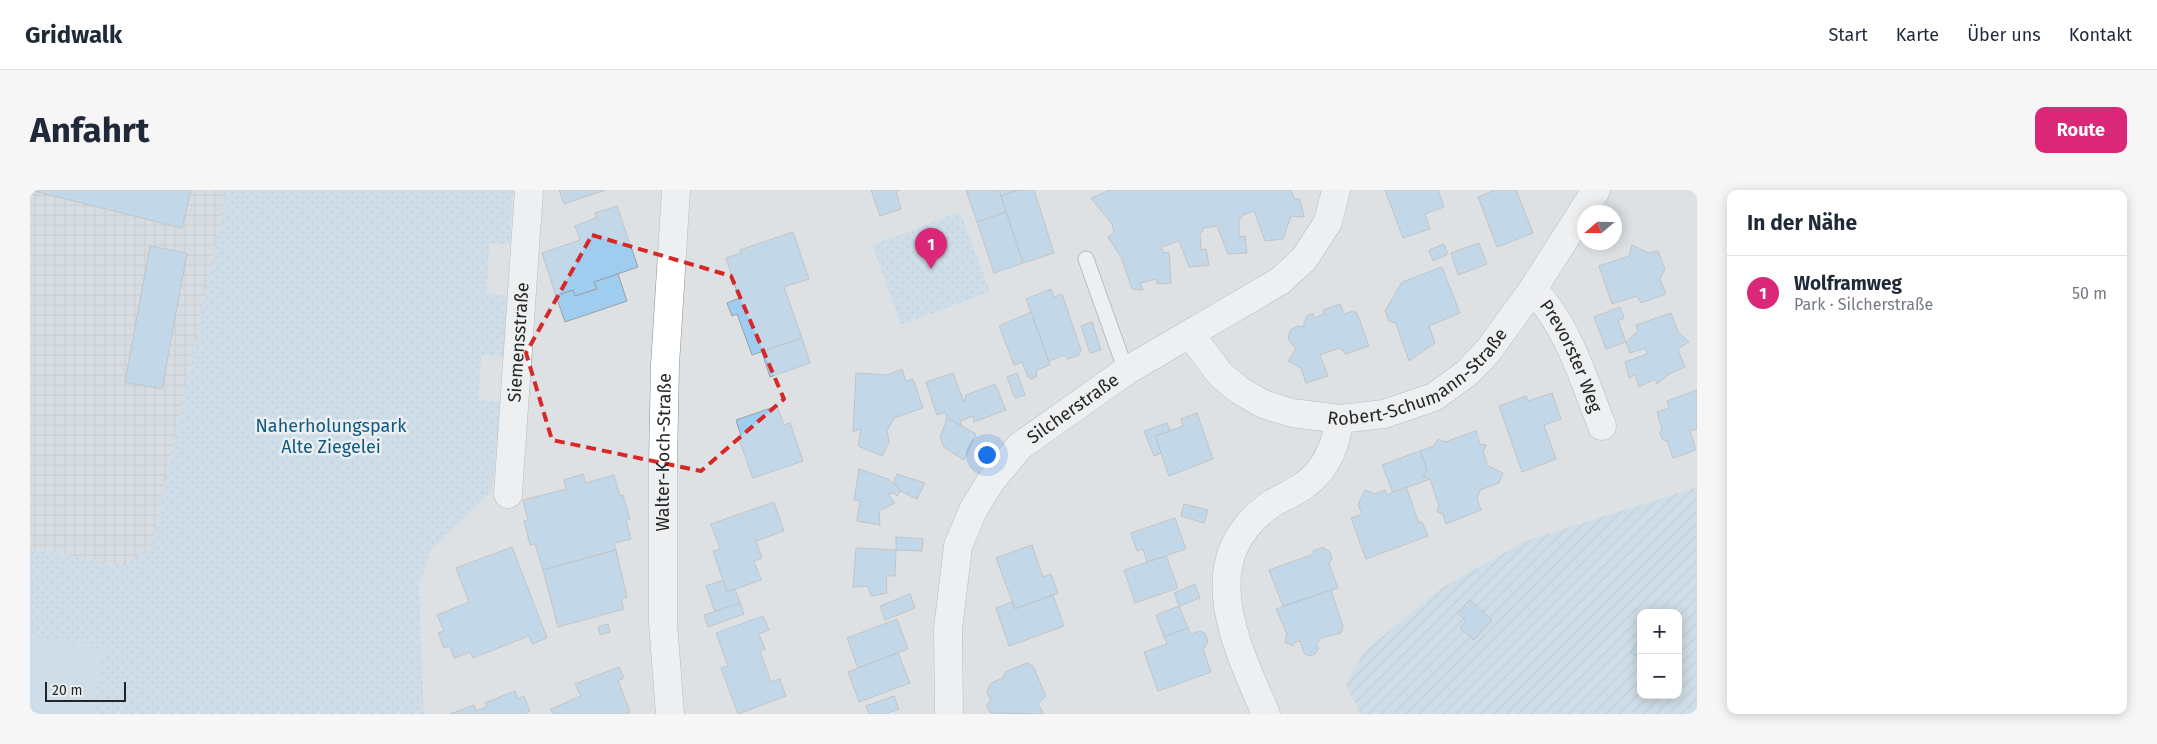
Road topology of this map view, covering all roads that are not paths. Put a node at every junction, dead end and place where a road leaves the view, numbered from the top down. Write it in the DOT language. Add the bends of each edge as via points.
graph roads {
  1 [pos="529,190"];
  2 [pos="676,190"];
  3 [pos="1336,190"];
  4 [pos="1596,190"];
  5 [pos="1086,259"];
  6 [pos="1533,289"];
  7 [pos="1190,334"];
  8 [pos="1126,370"];
  9 [pos="1340,418"];
  10 [pos="1602,426"];
  11 [pos="508,494"];
  12 [pos="670,714"];
  13 [pos="949,714"];
  14 [pos="1266,714"];
  1 -- 11 [label="street, Siemensstraße"];
  2 -- 12 [label="street, Walter-Koch-Straße" via="665,365 663,462 663,623"];
  3 -- 7 [label="street, Silcherstraße" via="1328,222 1304,258 1280,281"];
  4 -- 6 [label="street, Robert-Schumann-Straße"];
  5 -- 8 [label="lane"];
  6 -- 9 [label="street, Robert-Schumann-Straße" via="1467,373 1434,398 1384,414"];
  6 -- 10 [label="street, Prevorster Weg" via="1548,305 1564,331"];
  7 -- 8 [label="street, Silcherstraße"];
  7 -- 9 [label="street, Robert-Schumann-Straße" via="1220,374 1263,404 1292,412"];
  8 -- 13 [label="street, Silcherstraße" via="1020,446 991,480 972,510 958,546 948,629"];
  9 -- 14 [label="street" via="1336,443 1326,462 1307,484 1273,503 1252,520 1237,539 1227,564 1231,622 1247,672"];
}
